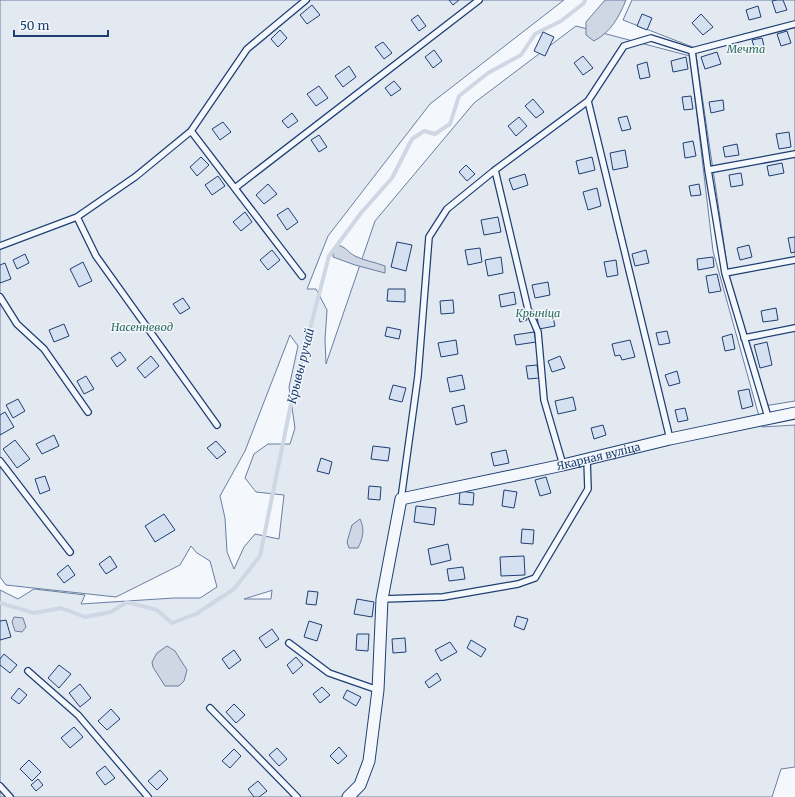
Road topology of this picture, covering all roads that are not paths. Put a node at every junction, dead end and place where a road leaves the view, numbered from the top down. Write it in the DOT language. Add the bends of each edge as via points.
graph roads {
  1 [pos="306,0"];
  2 [pos="479,0"];
  3 [pos="795,24"];
  4 [pos="692,52"];
  5 [pos="588,100"];
  6 [pos="190,131"];
  7 [pos="795,154"];
  8 [pos="495,170"];
  9 [pos="708,170"];
  10 [pos="235,188"];
  11 [pos="77,216"];
  12 [pos="0,246"];
  13 [pos="795,260"];
  14 [pos="725,273"];
  15 [pos="302,276"];
  16 [pos="0,298"];
  17 [pos="795,328"];
  18 [pos="744,338"];
  19 [pos="88,412"];
  20 [pos="795,413"];
  21 [pos="768,418"];
  22 [pos="217,425"];
  23 [pos="670,439"];
  24 [pos="587,459"];
  25 [pos="0,461"];
  26 [pos="563,464"];
  27 [pos="401,499"];
  28 [pos="70,552"];
  29 [pos="382,599"];
  30 [pos="289,643"];
  31 [pos="28,672"];
  32 [pos="378,690"];
  33 [pos="210,708"];
  34 [pos="0,786"];
  35 [pos="10,797"];
  36 [pos="148,797"];
  37 [pos="296,797"];
  38 [pos="348,797"];
  1 -- 6 [label="lane" via="247,49"];
  2 -- 10 [label="lane"];
  3 -- 4 [label="lane"];
  4 -- 5 [label="lane" via="651,38 624,46"];
  4 -- 9 [label="lane"];
  5 -- 8 [label="lane"];
  5 -- 23 [label="lane"];
  6 -- 10 [label="lane"];
  6 -- 11 [label="lane" via="135,177"];
  7 -- 9 [label="lane"];
  8 -- 26 [label="lane" via="528,309 538,332 544,400"];
  8 -- 27 [label="lane" via="447,209 429,237 418,376"];
  9 -- 14 [label="lane"];
  10 -- 15 [label="lane"];
  11 -- 12 [label="lane"];
  11 -- 22 [label="lane" via="96,256"];
  13 -- 14 [label="lane"];
  14 -- 18 [label="lane"];
  16 -- 19 [label="lane" via="17,324 44,349"];
  17 -- 18 [label="lane"];
  18 -- 21 [label="lane"];
  20 -- 21 [label="street, Якарная вуліца"];
  21 -- 23 [label="street, Якарная вуліца"];
  23 -- 24 [label="street, Якарная вуліца"];
  24 -- 26 [label="street, Якарная вуліца"];
  24 -- 29 [label="lane" via="588,489 536,578 518,584 443,597"];
  25 -- 28 [label="lane"];
  26 -- 27 [label="street, Якарная вуліца"];
  27 -- 29 [label="street"];
  29 -- 32 [label="street"];
  30 -- 32 [label="lane" via="329,673"];
  31 -- 36 [label="lane" via="78,715"];
  32 -- 38 [label="street" via="369,761 360,785"];
  33 -- 37 [label="lane"];
  34 -- 35 [label="lane"];
}
